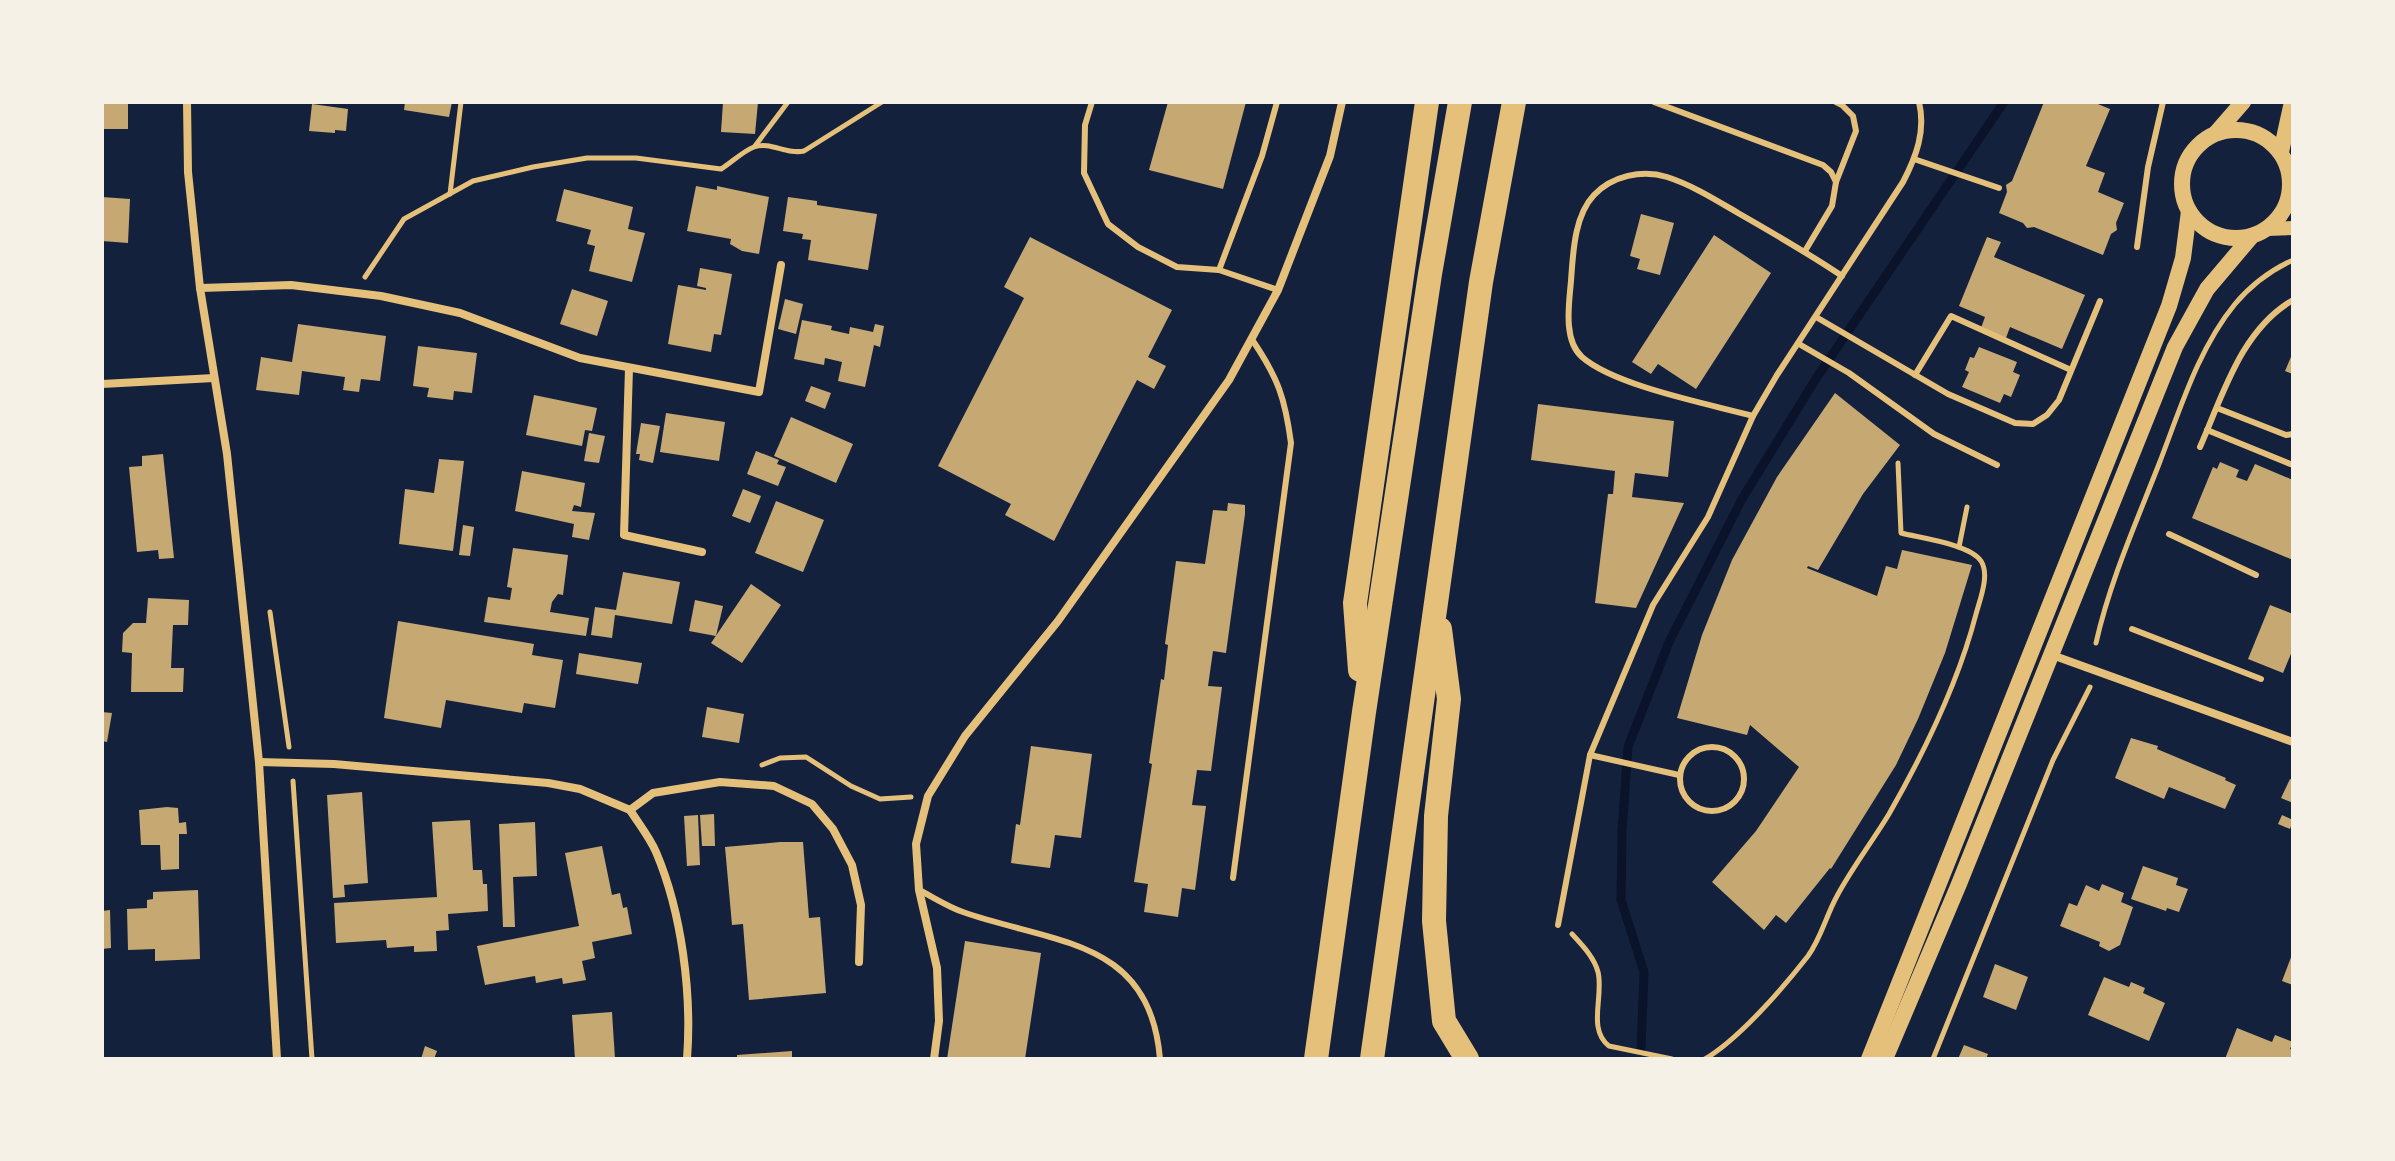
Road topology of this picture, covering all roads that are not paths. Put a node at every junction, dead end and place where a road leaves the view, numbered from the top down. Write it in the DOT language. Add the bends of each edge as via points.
graph roads {
  1 [pos="187,102"];
  2 [pos="1092,102"];
  3 [pos="1277,102"];
  4 [pos="1342,102"];
  5 [pos="1427,102"];
  6 [pos="1460,102"];
  7 [pos="1514,102"];
  8 [pos="1654,102"];
  9 [pos="1836,102"];
  10 [pos="1919,102"];
  11 [pos="2163,102"];
  12 [pos="2243,102"];
  13 [pos="2292,102"];
  14 [pos="2216,133"];
  15 [pos="1914,159"];
  16 [pos="2287,163"];
  17 [pos="1836,182"];
  18 [pos="1999,188"];
  19 [pos="2189,211"];
  20 [pos="2293,228"];
  21 [pos="2267,229"];
  22 [pos="2251,237"];
  23 [pos="2137,247"];
  24 [pos="1805,251"];
  25 [pos="781,265"];
  26 [pos="1219,270"];
  27 [pos="1842,276"];
  28 [pos="200,288"];
  29 [pos="1278,290"];
  30 [pos="2293,300"];
  31 [pos="2100,301"];
  32 [pos="1816,317"];
  33 [pos="1253,341"];
  34 [pos="1799,344"];
  35 [pos="629,368"];
  36 [pos="2071,370"];
  37 [pos="1915,375"];
  38 [pos="214,378"];
  39 [pos="102,384"];
  40 [pos="2217,408"];
  41 [pos="1753,416"];
  42 [pos="2207,430"];
  43 [pos="2293,434"];
  44 [pos="2200,447"];
  45 [pos="1997,465"];
  46 [pos="2293,465"];
  47 [pos="2169,534"];
  48 [pos="702,552"];
  49 [pos="2256,575"];
  50 [pos="1436,600"];
  51 [pos="2132,629"];
  52 [pos="2052,655"];
  53 [pos="2261,679"];
  54 [pos="1364,712"];
  55 [pos="2293,742"];
  56 [pos="1590,755"];
  57 [pos="259,762"];
  58 [pos="1679,775"];
  59 [pos="630,810"];
  60 [pos="1233,878"];
  61 [pos="919,890"];
  62 [pos="1558,925"];
  63 [pos="859,962"];
  64 [pos="277,1059"];
  65 [pos="687,1059"];
  66 [pos="934,1059"];
  67 [pos="1160,1059"];
  68 [pos="1316,1059"];
  69 [pos="1372,1059"];
  70 [pos="1467,1059"];
  71 [pos="1869,1059"];
  72 [pos="1885,1059"];
  1 -- 28 [label="street"];
  2 -- 26 [label="lane" via="1085,125 1084,173 1108,224 1177,267"];
  3 -- 26 [label="lane"];
  4 -- 29 [label="street" via="1330,156"];
  5 -- 54 [label="highway" via="1355,603"];
  6 -- 54 [label="highway"];
  7 -- 50 [label="highway" via="1481,282"];
  8 -- 17 [label="lane" via="1823,165"];
  9 -- 17 [label="lane" via="1853,116 1856,131"];
  10 -- 15 [label="lane" via="1922,131"];
  11 -- 23 [label="lane"];
  12 -- 14 [label="main road"];
  13 -- 16 [label="main road"];
  14 -- 16 [label="main road" via="2253,132 2269,140"];
  14 -- 19 [label="main road" via="2194,150 2182,175"];
  15 -- 18 [label="lane"];
  15 -- 27 [label="lane"];
  16 -- 21 [label="main road" via="2289,201"];
  17 -- 24 [label="lane" via="1832,206"];
  19 -- 22 [label="main road" via="2216,235"];
  19 -- 71 [label="main road" via="2169,306"];
  20 -- 21 [label="street"];
  21 -- 22 [label="main road"];
  22 -- 52 [label="main road" via="2207,289 2175,347"];
  24 -- 27 [label="lane"];
  24 -- 41 [label="lane" via="1666,176 1644,174 1617,178 1593,196 1576,231 1569,302 1570,336 1578,354 1624,380"];
  25 -- 35 [label="street" via="759,392"];
  26 -- 29 [label="lane"];
  27 -- 32 [label="lane"];
  28 -- 35 [label="street" via="291,285 361,293 460,313 580,358"];
  28 -- 38 [label="street"];
  29 -- 33 [label="street"];
  30 -- 40 [label="lane" via="2263,323 2250,341"];
  31 -- 36 [label="lane"];
  32 -- 34 [label="lane"];
  32 -- 37 [label="lane"];
  33 -- 60 [label="lane" via="1285,402 1291,443"];
  33 -- 61 [label="street" via="1210,411 1058,621 965,736 928,796 916,844"];
  34 -- 41 [label="lane"];
  34 -- 45 [label="lane" via="1934,434"];
  35 -- 48 [label="street" via="624,535"];
  36 -- 37 [label="lane" via="2059,400 2033,424 2015,423"];
  36 -- 37 [label="lane" via="1951,316"];
  38 -- 39 [label="street"];
  38 -- 57 [label="street" via="227,454"];
  40 -- 42 [label="lane"];
  40 -- 43 [label="lane"];
  41 -- 56 [label="lane" via="1708,517 1653,605"];
  42 -- 44 [label="lane"];
  42 -- 46 [label="lane"];
  47 -- 49 [label="lane"];
  50 -- 69 [label="highway"];
  50 -- 70 [label="highway" via="1449,699 1436,816 1434,921 1444,1021"];
  51 -- 53 [label="lane"];
  52 -- 55 [label="street"];
  52 -- 72 [label="main road"];
  54 -- 68 [label="highway"];
  56 -- 58 [label="lane"];
  56 -- 62 [label="lane"];
  57 -- 59 [label="street" via="548,783 580,789"];
  57 -- 64 [label="street"];
  58 -- 58 [label="lane" via="1682,793 1695,806 1712,812 1731,805 1742,785 1743,767 1730,751 1711,747 1691,754"];
  59 -- 63 [label="street" via="653,793 720,782 774,786 812,804 852,865 861,905"];
  59 -- 65 [label="street" via="655,850 676,906"];
  61 -- 66 [label="street" via="937,968"];
  61 -- 67 [label="lane" via="960,911 1103,956 1132,979 1148,1005"];
}
